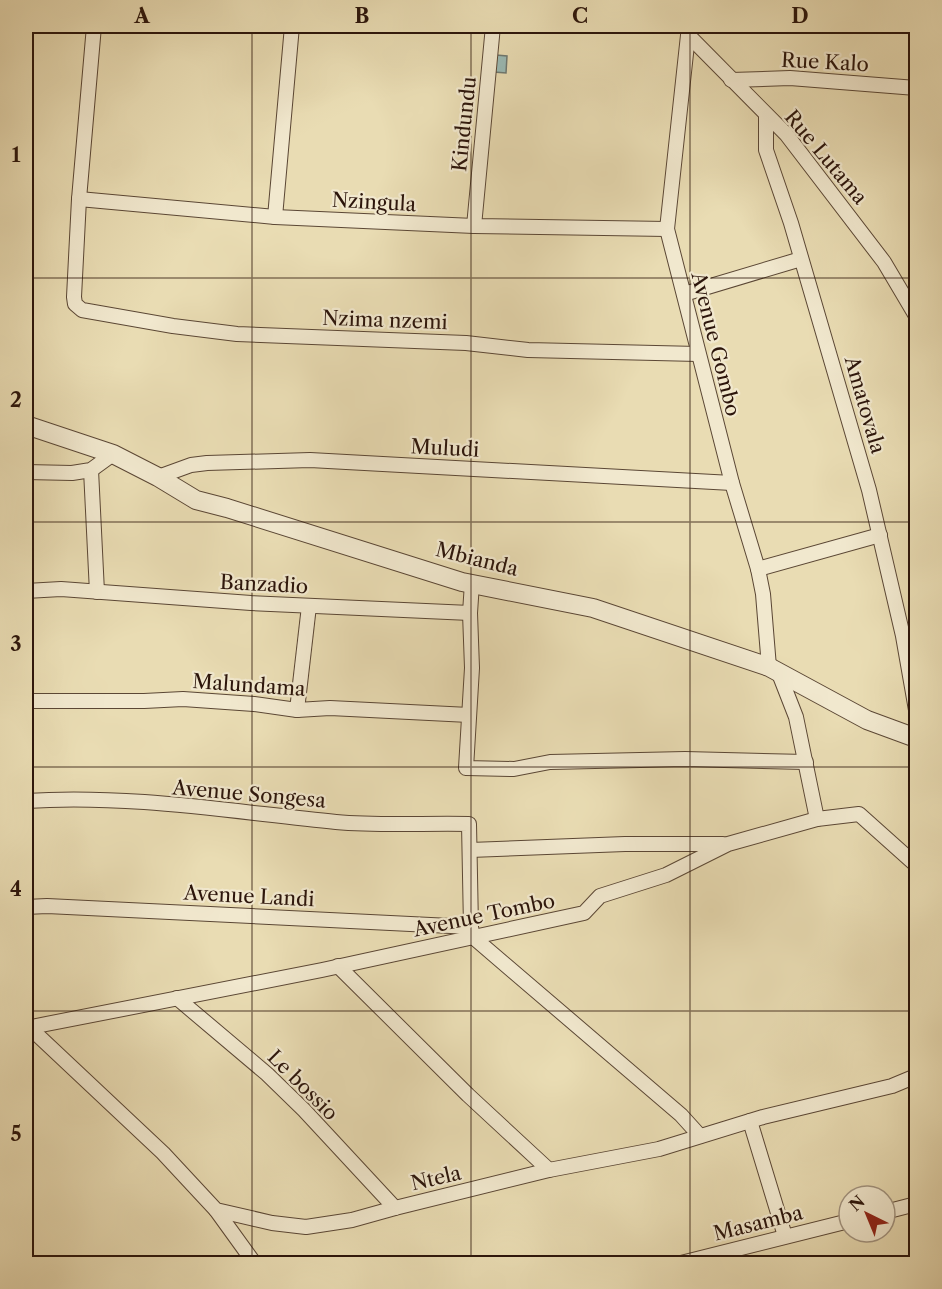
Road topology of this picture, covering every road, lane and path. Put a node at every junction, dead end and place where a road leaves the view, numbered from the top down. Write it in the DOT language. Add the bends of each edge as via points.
graph roads {
  1 [pos="94,26"];
  2 [pos="292,26"];
  3 [pos="493,26"];
  4 [pos="689,31"];
  5 [pos="731,80"];
  6 [pos="916,88"];
  7 [pos="766,116"];
  8 [pos="79,200"];
  9 [pos="274,217"];
  10 [pos="474,225"];
  11 [pos="668,229"];
  12 [pos="801,259"];
  13 [pos="684,294"];
  14 [pos="916,316"];
  15 [pos="698,354"];
  16 [pos="26,425"];
  17 [pos="113,454"];
  18 [pos="91,470"];
  19 [pos="26,472"];
  20 [pos="158,477"];
  21 [pos="732,483"];
  22 [pos="880,535"];
  23 [pos="758,569"];
  24 [pos="472,584"];
  25 [pos="26,591"];
  26 [pos="97,592"];
  27 [pos="309,606"];
  28 [pos="470,613"];
  29 [pos="910,634"];
  30 [pos="773,669"];
  31 [pos="26,701"];
  32 [pos="297,710"];
  33 [pos="916,710"];
  34 [pos="469,715"];
  35 [pos="916,738"];
  36 [pos="806,762"];
  37 [pos="26,801"];
  38 [pos="817,819"];
  39 [pos="728,844"];
  40 [pos="470,850"];
  41 [pos="916,865"];
  42 [pos="26,907"];
  43 [pos="472,932"];
  44 [pos="338,966"];
  45 [pos="177,998"];
  46 [pos="28,1027"];
  47 [pos="916,1076"];
  48 [pos="750,1121"];
  49 [pos="700,1136"];
  50 [pos="549,1170"];
  51 [pos="916,1205"];
  52 [pos="395,1208"];
  53 [pos="897,1209"];
  54 [pos="216,1210"];
  55 [pos="837,1224"];
  56 [pos="786,1236"];
  57 [pos="255,1263"];
  58 [pos="677,1263"];
  1 -- 8 [label="street"];
  2 -- 9 [label="street"];
  3 -- 10 [label="street, Kindundu"];
  4 -- 5 [label="street, Rue Lutama"];
  4 -- 11 [label="street, Avenue Gombo"];
  5 -- 6 [label="street, Rue Kalo" via="790,78"];
  5 -- 7 [label="street, Rue Lutama"];
  7 -- 12 [label="street, Amatovala" via="766,150"];
  7 -- 14 [label="street, Rue Lutama" via="786,134 835,196 884,262"];
  8 -- 9 [label="street, Nzingula"];
  8 -- 15 [label="street, Nzima nzemi" via="75,304 82,310 237,334 466,343 528,350"];
  9 -- 10 [label="street, Nzingula"];
  10 -- 11 [label="street, Nzingula"];
  11 -- 13 [label="street, Avenue Gombo"];
  12 -- 13 [label="street"];
  12 -- 22 [label="street, Amatovala"];
  13 -- 15 [label="street, Avenue Gombo"];
  15 -- 21 [label="street, Avenue Gombo"];
  16 -- 17 [label="street, Mbianda"];
  17 -- 18 [label="street"];
  17 -- 20 [label="street, Mbianda"];
  18 -- 19 [label="street"];
  18 -- 26 [label="street"];
  20 -- 21 [label="street, Muludi" via="207,463 310,460"];
  20 -- 24 [label="street, Mbianda" via="196,500"];
  21 -- 23 [label="street, Avenue Gombo"];
  22 -- 23 [label="street"];
  22 -- 29 [label="street, Amatovala"];
  23 -- 30 [label="street, Avenue Gombo"];
  24 -- 28 [label="street"];
  24 -- 30 [label="street, Mbianda" via="593,608"];
  25 -- 26 [label="street, Banzadio"];
  26 -- 27 [label="street, Banzadio"];
  27 -- 28 [label="street, Banzadio"];
  27 -- 32 [label="street"];
  28 -- 34 [label="street"];
  29 -- 33 [label="street, Amatovala"];
  30 -- 35 [label="street, Mbianda" via="867,720"];
  30 -- 36 [label="street, Avenue Gombo" via="796,717"];
  31 -- 32 [label="street, Malundama" via="183,699"];
  32 -- 34 [label="street, Malundama"];
  34 -- 36 [label="street" via="466,768 685,759"];
  36 -- 38 [label="street, Avenue Gombo"];
  37 -- 40 [label="street, Avenue Songesa" via="78,799 340,822 469,824"];
  38 -- 39 [label="street, Avenue Tombo"];
  38 -- 41 [label="street, Avenue Tombo" via="860,814"];
  39 -- 40 [label="street"];
  39 -- 43 [label="street, Avenue Tombo" via="666,875 600,896 584,913"];
  40 -- 43 [label="street"];
  42 -- 43 [label="street, Avenue Landi"];
  43 -- 44 [label="street, Avenue Tombo"];
  43 -- 49 [label="street"];
  44 -- 45 [label="street, Avenue Tombo"];
  44 -- 50 [label="street"];
  45 -- 46 [label="street, Avenue Tombo"];
  45 -- 52 [label="street, Le bossio" via="304,1110"];
  46 -- 54 [label="street" via="163,1153"];
  47 -- 48 [label="street, Ntela" via="892,1086"];
  48 -- 49 [label="street, Ntela"];
  48 -- 56 [label="street"];
  49 -- 50 [label="street, Ntela" via="659,1149"];
  50 -- 52 [label="street, Ntela"];
  51 -- 53 [label="street"];
  52 -- 54 [label="street, Ntela" via="306,1227"];
  54 -- 57 [label="street"];
  55 -- 56 [label="street, Masamba"];
  56 -- 58 [label="street, Masamba"];
}
